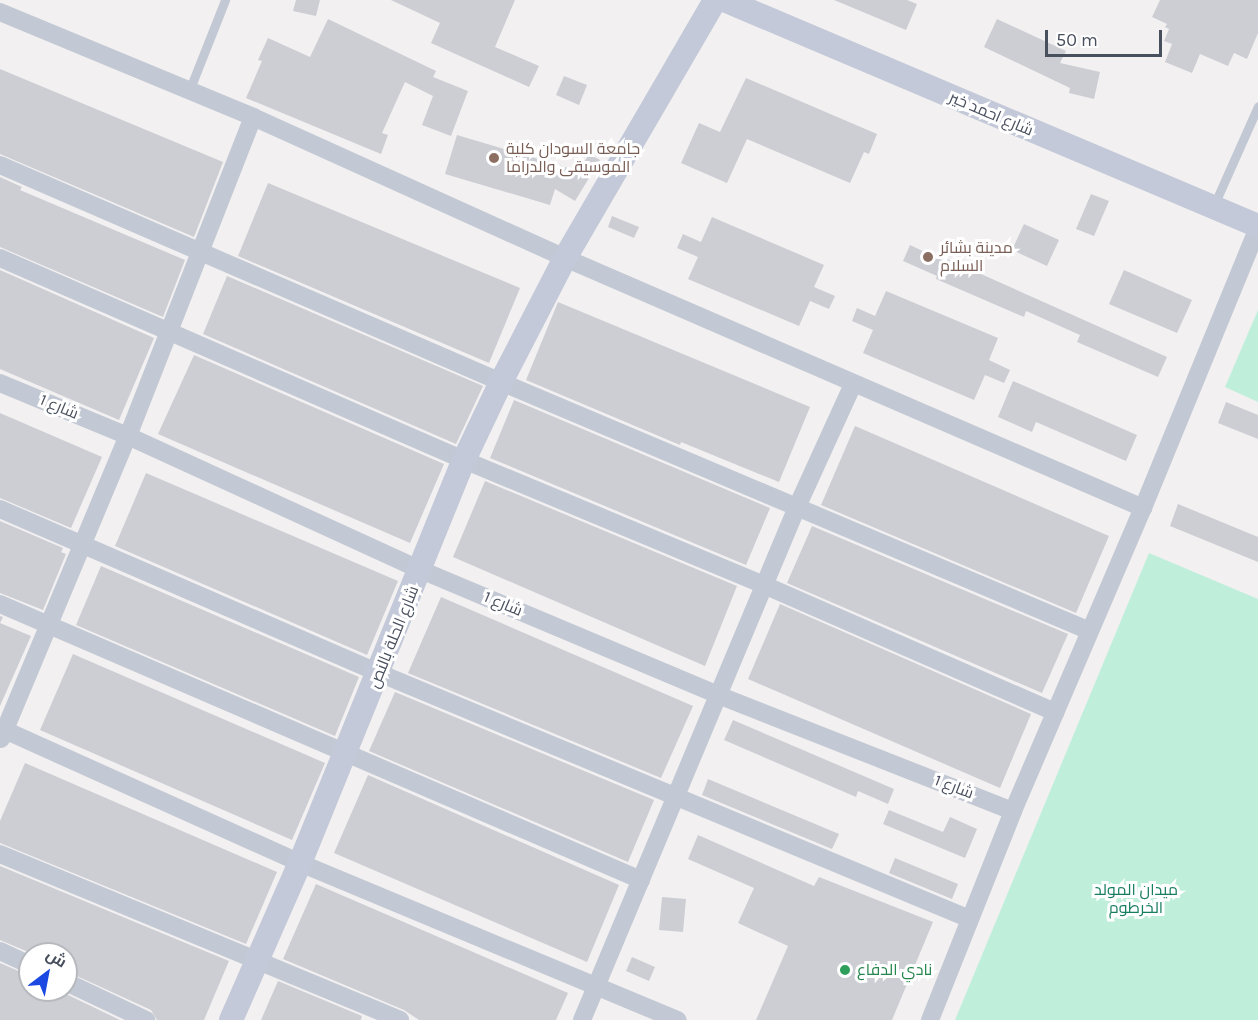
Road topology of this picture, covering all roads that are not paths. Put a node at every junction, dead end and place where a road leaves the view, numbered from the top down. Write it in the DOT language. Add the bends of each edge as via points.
graph roads {
  1 [pos="225,0"];
  2 [pos="725,1"];
  3 [pos="0,12"];
  4 [pos="189,91"];
  5 [pos="1258,106"];
  6 [pos="253,117"];
  7 [pos="0,165"];
  8 [pos="1213,208"];
  9 [pos="1258,227"];
  10 [pos="201,251"];
  11 [pos="0,258"];
  12 [pos="565,258"];
  13 [pos="168,333"];
  14 [pos="501,382"];
  15 [pos="0,383"];
  16 [pos="853,384"];
  17 [pos="128,436"];
  18 [pos="464,460"];
  19 [pos="797,507"];
  20 [pos="0,508"];
  21 [pos="1143,508"];
  22 [pos="82,543"];
  23 [pos="421,570"];
  24 [pos="764,585"];
  25 [pos="0,604"];
  26 [pos="48,623"];
  27 [pos="1090,631"];
  28 [pos="379,673"];
  29 [pos="718,695"];
  30 [pos="1055,712"];
  31 [pos="2,733"];
  32 [pos="345,754"];
  33 [pos="674,798"];
  34 [pos="1013,811"];
  35 [pos="0,854"];
  36 [pos="300,863"];
  37 [pos="641,880"];
  38 [pos="970,920"];
  39 [pos="0,951"];
  40 [pos="18,959"];
  41 [pos="257,959"];
  42 [pos="596,987"];
  43 [pos="78,988"];
  44 [pos="146,1020"];
  45 [pos="231,1020"];
  46 [pos="400,1020"];
  47 [pos="582,1020"];
  48 [pos="678,1020"];
  49 [pos="930,1020"];
  1 -- 4 [label="lane"];
  2 -- 8 [label="street, شارع احمد خير"];
  2 -- 12 [label="street, شارع الحلة بالنص"];
  3 -- 4 [label="street"];
  4 -- 6 [label="street"];
  5 -- 8 [label="lane"];
  6 -- 10 [label="street"];
  6 -- 12 [label="street"];
  7 -- 10 [label="street"];
  8 -- 9 [label="street, شارع احمد خير"];
  9 -- 21 [label="street"];
  10 -- 13 [label="street"];
  10 -- 14 [label="street"];
  11 -- 13 [label="street"];
  12 -- 14 [label="street, شارع الحلة بالنص"];
  12 -- 16 [label="street"];
  13 -- 17 [label="street"];
  13 -- 18 [label="street"];
  14 -- 18 [label="street, شارع الحلة بالنص"];
  14 -- 19 [label="street"];
  15 -- 17 [label="street, شارع 1"];
  16 -- 19 [label="street"];
  16 -- 21 [label="street"];
  17 -- 22 [label="street"];
  17 -- 23 [label="street, شارع 1"];
  18 -- 23 [label="street, شارع الحلة بالنص"];
  18 -- 24 [label="street"];
  19 -- 24 [label="street"];
  19 -- 27 [label="street"];
  20 -- 22 [label="street"];
  21 -- 27 [label="street"];
  22 -- 26 [label="street"];
  22 -- 28 [label="street"];
  23 -- 28 [label="street, شارع الحلة بالنص"];
  23 -- 29 [label="street, شارع 1"];
  24 -- 29 [label="street"];
  24 -- 30 [label="street"];
  25 -- 26 [label="street"];
  26 -- 31 [label="street"];
  26 -- 32 [label="street"];
  27 -- 30 [label="street"];
  28 -- 32 [label="street, شارع الحلة بالنص"];
  28 -- 33 [label="street"];
  29 -- 33 [label="street"];
  29 -- 34 [label="street, شارع 1"];
  30 -- 34 [label="street"];
  31 -- 36 [label="street"];
  32 -- 36 [label="street, شارع الحلة بالنص"];
  32 -- 37 [label="street"];
  33 -- 37 [label="street"];
  33 -- 38 [label="street"];
  34 -- 38 [label="street"];
  35 -- 41 [label="street"];
  36 -- 41 [label="street, شارع الحلة بالنص"];
  36 -- 42 [label="street"];
  37 -- 42 [label="street"];
  38 -- 49 [label="street"];
  39 -- 40 [label="street"];
  41 -- 45 [label="street, شارع الحلة بالنص"];
  41 -- 46 [label="street"];
  42 -- 47 [label="street"];
  42 -- 48 [label="street"];
  43 -- 44 [label="street"];
}
